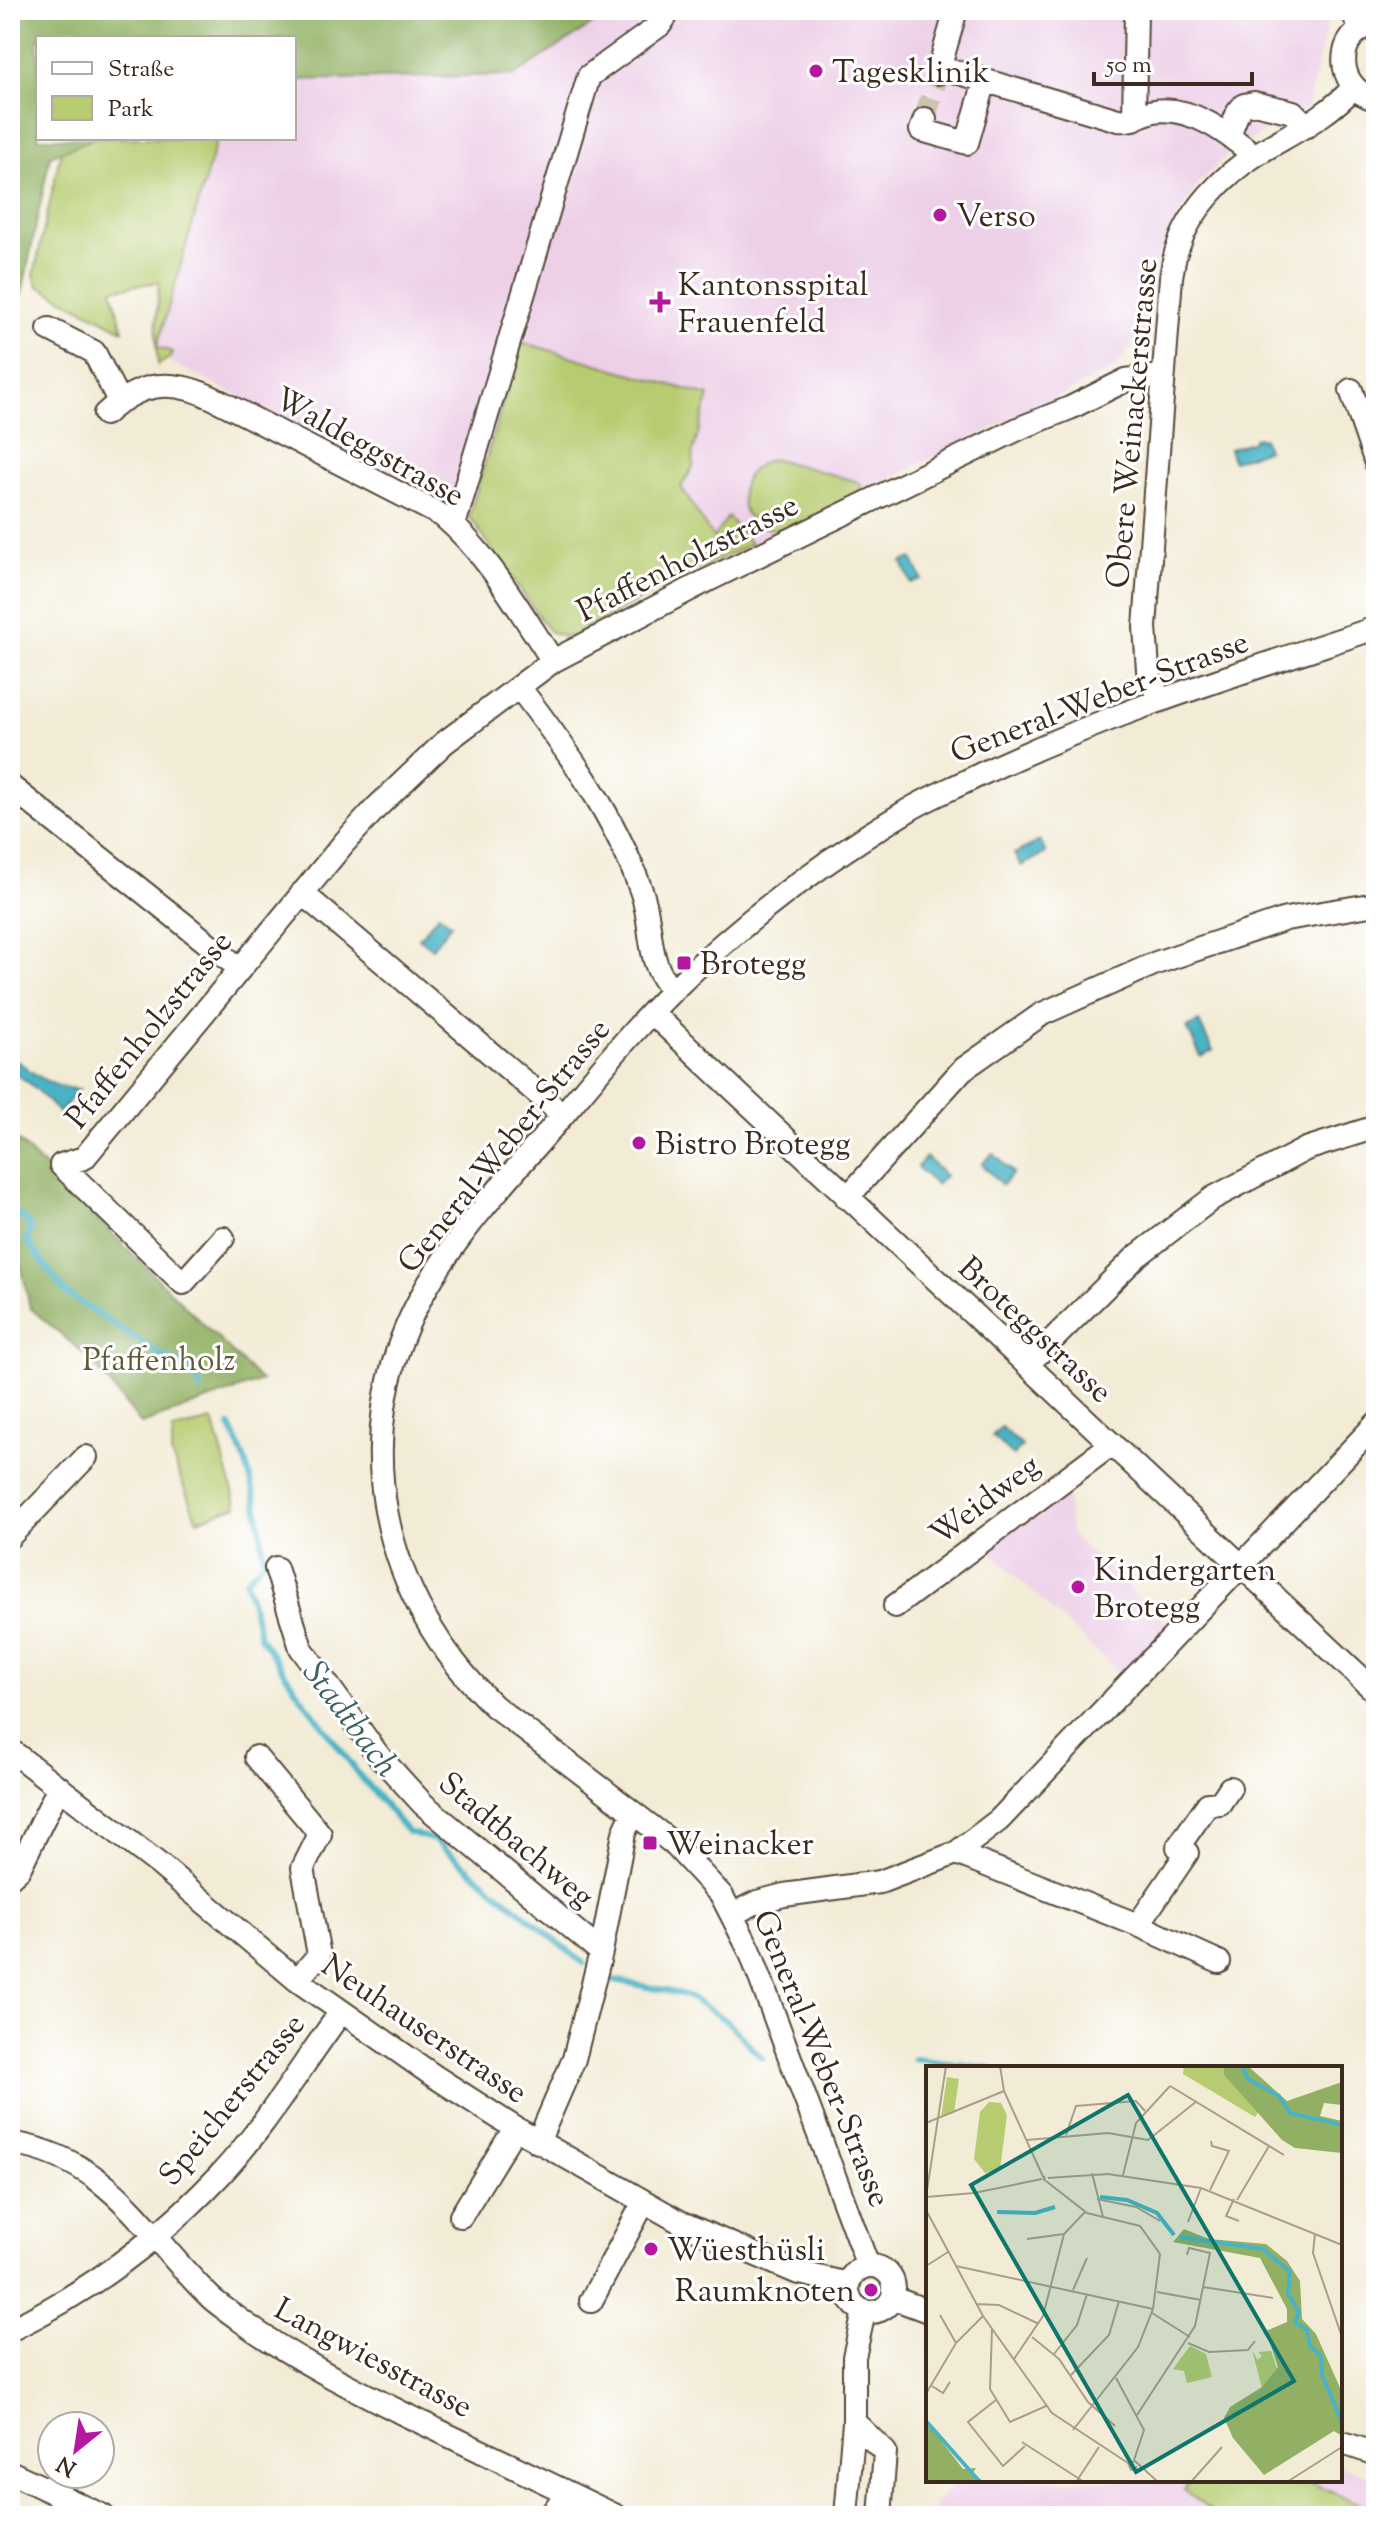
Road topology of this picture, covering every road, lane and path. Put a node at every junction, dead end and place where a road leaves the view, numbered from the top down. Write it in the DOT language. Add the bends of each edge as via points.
graph roads {
  1 [pos="670,10"];
  2 [pos="956,10"];
  3 [pos="1136,10"];
  4 [pos="1363,21"];
  5 [pos="985,81"];
  6 [pos="1354,87"];
  7 [pos="1376,99"];
  8 [pos="925,119"];
  9 [pos="1134,119"];
  10 [pos="1307,126"];
  11 [pos="1229,135"];
  12 [pos="1254,155"];
  13 [pos="49,329"];
  14 [pos="1163,375"];
  15 [pos="1351,390"];
  16 [pos="1376,463"];
  17 [pos="454,525"];
  18 [pos="1376,628"];
  19 [pos="553,661"];
  20 [pos="519,687"];
  21 [pos="1159,700"];
  22 [pos="10,786"];
  23 [pos="302,893"];
  24 [pos="1376,904"];
  25 [pos="239,968"];
  26 [pos="672,991"];
  27 [pos="652,1013"];
  28 [pos="563,1115"];
  29 [pos="1376,1127"];
  30 [pos="847,1198"];
  31 [pos="223,1238"];
  32 [pos="1028,1364"];
  33 [pos="1376,1424"];
  34 [pos="1112,1444"];
  35 [pos="86,1457"];
  36 [pos="10,1536"];
  37 [pos="1240,1564"];
  38 [pos="276,1568"];
  39 [pos="895,1606"];
  40 [pos="1376,1692"];
  41 [pos="10,1750"];
  42 [pos="256,1757"];
  43 [pos="59,1787"];
  44 [pos="1230,1788"];
  45 [pos="633,1813"];
  46 [pos="956,1853"];
  47 [pos="10,1877"];
  48 [pos="733,1914"];
  49 [pos="1138,1925"];
  50 [pos="601,1952"];
  51 [pos="1219,1962"];
  52 [pos="297,1980"];
  53 [pos="341,2012"];
  54 [pos="515,2128"];
  55 [pos="538,2142"];
  56 [pos="10,2143"];
  57 [pos="644,2202"];
  58 [pos="461,2216"];
  59 [pos="156,2238"];
  60 [pos="868,2266"];
  61 [pos="848,2284"];
  62 [pos="893,2298"];
  63 [pos="591,2301"];
  64 [pos="926,2310"];
  65 [pos="864,2312"];
  66 [pos="10,2330"];
  67 [pos="854,2422"];
  68 [pos="1342,2443"];
  69 [pos="1376,2454"];
  70 [pos="10,2472"];
  71 [pos="567,2493"];
  72 [pos="103,2516"];
  73 [pos="550,2516"];
  74 [pos="616,2516"];
  75 [pos="846,2516"];
  76 [pos="880,2516"];
  1 -- 17 [label="street" via="660,25 589,76"];
  2 -- 5 [label="street" via="939,70"];
  3 -- 9 [label="street"];
  4 -- 6 [label="street" via="1343,60"];
  5 -- 8 [label="street" via="967,143 921,130"];
  5 -- 9 [label="street" via="1110,118"];
  6 -- 7 [label="street"];
  6 -- 10 [label="street, Obere Weinackerstrasse"];
  9 -- 11 [label="street" via="1165,110"];
  10 -- 11 [label="street" via="1293,112 1254,103 1238,112"];
  10 -- 12 [label="street, Obere Weinackerstrasse"];
  11 -- 12 [label="street"];
  12 -- 14 [label="street, Obere Weinackerstrasse" via="1212,191 1177,249"];
  13 -- 17 [label="street, Waldeggstrasse" via="94,352 112,408 146,388 182,385"];
  14 -- 19 [label="street, Pfaffenholzstrasse" via="1126,380 1020,428"];
  14 -- 21 [label="street, Obere Weinackerstrasse" via="1144,646"];
  15 -- 16 [label="street"];
  17 -- 19 [label="street, Waldeggstrasse"];
  18 -- 21 [label="street, General-Weber-Strasse"];
  19 -- 20 [label="street, Pfaffenholzstrasse"];
  20 -- 23 [label="street, Pfaffenholzstrasse" via="433,753 354,831"];
  20 -- 26 [label="street" via="575,760 602,806 642,894 660,978"];
  21 -- 26 [label="street, General-Weber-Strasse" via="1020,755 909,809 793,888"];
  22 -- 25 [label="street"];
  23 -- 25 [label="street, Pfaffenholzstrasse"];
  23 -- 28 [label="street"];
  24 -- 30 [label="street" via="1286,919 1156,963 1042,1014 962,1070"];
  25 -- 31 [label="street, Pfaffenholzstrasse" via="84,1158 61,1165 183,1283"];
  26 -- 27 [label="street, General-Weber-Strasse"];
  27 -- 28 [label="street, General-Weber-Strasse"];
  27 -- 30 [label="street, Broteggstrasse"];
  28 -- 45 [label="street, General-Weber-Strasse" via="477,1217 419,1301 395,1354 383,1428 383,1488 387,1521 411,1592 449,1658 505,1715"];
  29 -- 32 [label="street" via="1306,1149 1213,1198 1136,1257"];
  30 -- 32 [label="street, Broteggstrasse"];
  32 -- 34 [label="street, Broteggstrasse"];
  33 -- 37 [label="street"];
  34 -- 37 [label="street, Broteggstrasse"];
  34 -- 39 [label="street, Weidweg"];
  35 -- 36 [label="street"];
  37 -- 40 [label="street, Broteggstrasse"];
  37 -- 46 [label="street" via="999,1820"];
  38 -- 50 [label="street, Stadtbachweg" via="301,1648 378,1755 423,1804"];
  41 -- 43 [label="street, Neuhauserstrasse"];
  42 -- 52 [label="street" via="320,1834 303,1868 319,1955"];
  43 -- 47 [label="street" via="19,1869"];
  43 -- 52 [label="street, Neuhauserstrasse"];
  44 -- 49 [label="street" via="1220,1803 1208,1804 1178,1847 1187,1853"];
  45 -- 48 [label="street, General-Weber-Strasse" via="692,1862"];
  45 -- 50 [label="street" via="624,1833"];
  46 -- 48 [label="street" via="880,1882 784,1895"];
  46 -- 49 [label="street"];
  48 -- 60 [label="street, General-Weber-Strasse"];
  49 -- 51 [label="street"];
  50 -- 55 [label="street" via="574,2059"];
  52 -- 53 [label="street, Neuhauserstrasse"];
  53 -- 54 [label="street, Neuhauserstrasse"];
  53 -- 59 [label="street, Speicherstrasse" via="222,2173"];
  54 -- 55 [label="street, Neuhauserstrasse"];
  54 -- 58 [label="street"];
  55 -- 57 [label="street, Neuhauserstrasse"];
  56 -- 59 [label="street, Langwiesstrasse" via="58,2156 95,2176"];
  57 -- 61 [label="street, Neuhauserstrasse" via="796,2272"];
  57 -- 63 [label="street"];
  59 -- 66 [label="street, Speicherstrasse" via="52,2310"];
  59 -- 71 [label="street, Langwiesstrasse" via="208,2296 276,2346"];
  60 -- 61 [label="street" via="855,2272"];
  60 -- 62 [label="street" via="889,2275"];
  61 -- 65 [label="street" via="851,2301"];
  62 -- 64 [label="street"];
  62 -- 65 [label="street" via="881,2310"];
  65 -- 67 [label="street" via="854,2357"];
  67 -- 75 [label="street"];
  67 -- 76 [label="street" via="885,2452"];
  68 -- 69 [label="street"];
  70 -- 72 [label="street"];
  71 -- 73 [label="street"];
  71 -- 74 [label="street, Langwiesstrasse"];
}
